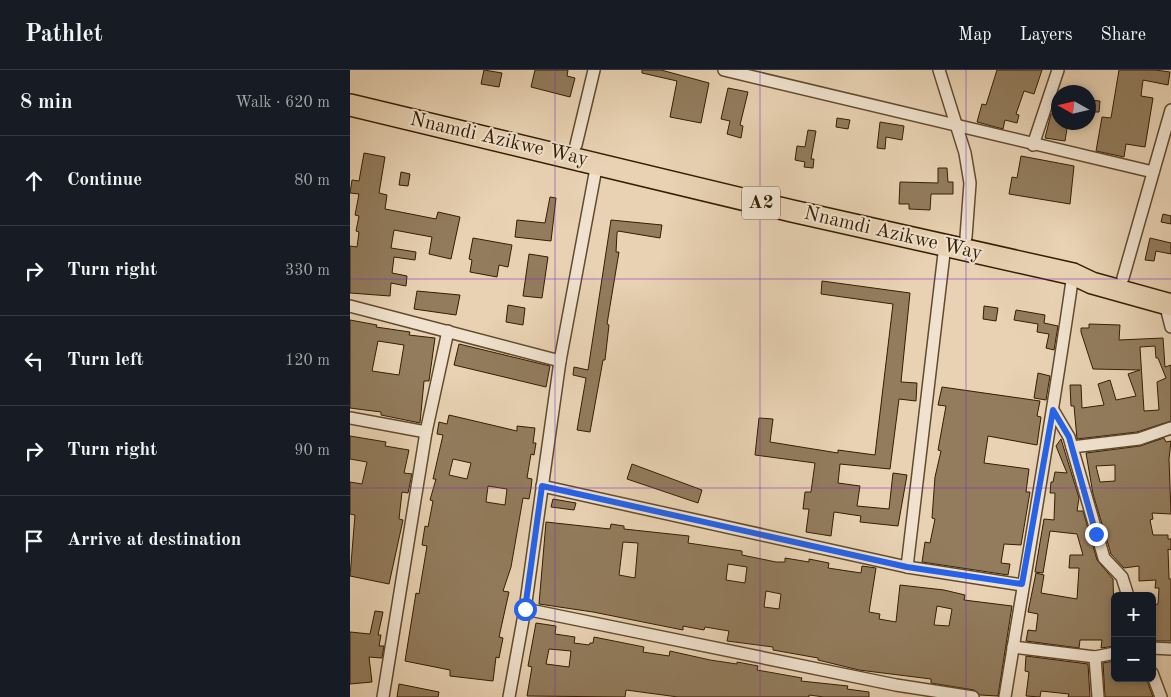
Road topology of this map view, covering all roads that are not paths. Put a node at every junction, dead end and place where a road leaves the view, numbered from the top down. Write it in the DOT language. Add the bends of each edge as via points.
graph roads {
  1 [pos="594,70"];
  2 [pos="724,70"];
  3 [pos="939,70"];
  4 [pos="1058,70"];
  5 [pos="350,91"];
  6 [pos="350,105"];
  7 [pos="1171,110"];
  8 [pos="957,125"];
  9 [pos="1167,142"];
  10 [pos="1033,144"];
  11 [pos="576,145"];
  12 [pos="597,163"];
  13 [pos="1153,172"];
  14 [pos="966,237"];
  15 [pos="945,245"];
  16 [pos="1073,274"];
  17 [pos="1123,278"];
  18 [pos="1169,299"];
  19 [pos="350,306"];
  20 [pos="1171,327"];
  21 [pos="448,330"];
  22 [pos="560,361"];
  23 [pos="1053,410"];
  24 [pos="350,418"];
  25 [pos="1171,428"];
  26 [pos="426,432"];
  27 [pos="1072,448"];
  28 [pos="542,486"];
  29 [pos="907,567"];
  30 [pos="1022,584"];
  31 [pos="1127,592"];
  32 [pos="525,609"];
  33 [pos="1013,647"];
  34 [pos="1156,648"];
  35 [pos="1171,649"];
  36 [pos="1111,654"];
  37 [pos="1095,657"];
  38 [pos="1156,682"];
  39 [pos="896,685"];
  40 [pos="383,697"];
  41 [pos="509,697"];
  42 [pos="894,697"];
  43 [pos="973,697"];
  44 [pos="1005,697"];
  45 [pos="1098,697"];
  46 [pos="1161,697"];
  1 -- 11 [label="street"];
  2 -- 8 [label="street"];
  3 -- 8 [label="street"];
  4 -- 10 [label="street"];
  5 -- 11 [label="highway, Nnamdi Azikwe Way / A2"];
  6 -- 12 [label="highway, Nnamdi Azikwe Way / A2"];
  7 -- 9 [label="street"];
  8 -- 10 [label="street"];
  8 -- 14 [label="street" via="970,183"];
  9 -- 13 [label="street"];
  10 -- 13 [label="street"];
  11 -- 14 [label="highway, Nnamdi Azikwe Way / A2"];
  12 -- 15 [label="highway, Nnamdi Azikwe Way / A2"];
  12 -- 22 [label="street"];
  13 -- 17 [label="street"];
  14 -- 17 [label="highway, Nnamdi Azikwe Way / A2"];
  15 -- 16 [label="highway, Nnamdi Azikwe Way / A2"];
  15 -- 29 [label="street"];
  16 -- 18 [label="highway, Nnamdi Azikwe Way / A2" via="1092,283"];
  16 -- 23 [label="street"];
  17 -- 18 [label="highway, Nnamdi Azikwe Way / A2"];
  18 -- 20 [label="street"];
  19 -- 21 [label="street"];
  21 -- 22 [label="street"];
  21 -- 26 [label="street"];
  22 -- 28 [label="street"];
  23 -- 27 [label="street"];
  23 -- 30 [label="street"];
  24 -- 26 [label="street"];
  25 -- 27 [label="street" via="1139,439"];
  26 -- 40 [label="street"];
  27 -- 31 [label="street" via="1104,558 1122,577"];
  28 -- 29 [label="street"];
  28 -- 32 [label="street"];
  29 -- 30 [label="street"];
  30 -- 33 [label="street"];
  32 -- 39 [label="street"];
  32 -- 41 [label="street"];
  33 -- 37 [label="street"];
  33 -- 44 [label="street"];
  34 -- 35 [label="street"];
  36 -- 37 [label="street"];
  37 -- 45 [label="street"];
  38 -- 46 [label="street"];
  39 -- 42 [label="street"];
  39 -- 43 [label="street"];
}
